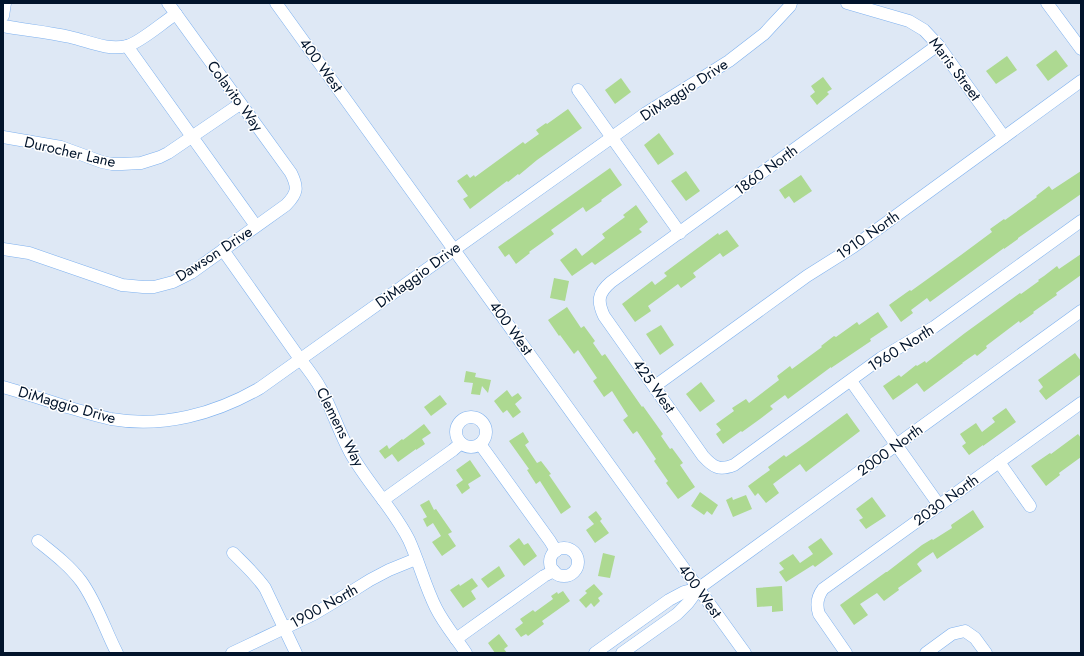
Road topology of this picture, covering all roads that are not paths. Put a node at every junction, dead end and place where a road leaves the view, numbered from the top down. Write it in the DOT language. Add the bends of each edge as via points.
graph roads {
  1 [pos="5,3"];
  2 [pos="168,3"];
  3 [pos="276,3"];
  4 [pos="791,3"];
  5 [pos="848,3"];
  6 [pos="1047,3"];
  7 [pos="176,14"];
  8 [pos="3,16"];
  9 [pos="3,26"];
  10 [pos="938,45"];
  11 [pos="127,46"];
  12 [pos="1081,49"];
  13 [pos="1081,82"];
  14 [pos="578,90"];
  15 [pos="240,104"];
  16 [pos="1004,136"];
  17 [pos="3,137"];
  18 [pos="193,137"];
  19 [pos="612,138"];
  20 [pos="296,191"];
  21 [pos="1081,220"];
  22 [pos="256,226"];
  23 [pos="680,233"];
  24 [pos="3,249"];
  25 [pos="454,249"];
  26 [pos="222,250"];
  27 [pos="600,299"];
  28 [pos="1081,311"];
  29 [pos="300,360"];
  30 [pos="851,381"];
  31 [pos="655,386"];
  32 [pos="3,387"];
  33 [pos="1081,403"];
  34 [pos="461,443"];
  35 [pos="480,444"];
  36 [pos="896,445"];
  37 [pos="999,462"];
  38 [pos="718,467"];
  39 [pos="383,500"];
  40 [pos="939,505"];
  41 [pos="1030,506"];
  42 [pos="38,541"];
  43 [pos="556,551"];
  44 [pos="233,553"];
  45 [pos="416,558"];
  46 [pos="554,571"];
  47 [pos="698,588"];
  48 [pos="284,628"];
  49 [pos="456,639"];
  50 [pos="117,653"];
  51 [pos="232,653"];
  52 [pos="296,653"];
  53 [pos="466,653"];
  54 [pos="595,653"];
  55 [pos="622,653"];
  56 [pos="746,653"];
  57 [pos="846,653"];
  58 [pos="926,653"];
  59 [pos="986,653"];
  1 -- 8 [label="street"];
  2 -- 7 [label="street, Colavito Way"];
  3 -- 25 [label="street, 400 West"];
  4 -- 19 [label="street, DiMaggio Drive" via="764,34 729,61 646,113"];
  5 -- 10 [label="street, Maris Street" via="909,21 924,30"];
  6 -- 12 [label="street"];
  7 -- 11 [label="street"];
  7 -- 15 [label="street, Colavito Way"];
  9 -- 11 [label="street" via="70,37 102,46"];
  10 -- 16 [label="street, Maris Street"];
  10 -- 23 [label="street, 1860 North"];
  11 -- 18 [label="street"];
  13 -- 16 [label="street, 1910 North"];
  14 -- 19 [label="street"];
  15 -- 18 [label="street, Durocher Lane"];
  15 -- 20 [label="street, Colavito Way" via="291,173"];
  16 -- 31 [label="street, 1910 North" via="853,247 807,276"];
  17 -- 18 [label="street, Durocher Lane" via="61,146 102,162 122,164 142,163 160,157"];
  18 -- 22 [label="street"];
  19 -- 23 [label="street"];
  19 -- 25 [label="street, DiMaggio Drive"];
  20 -- 22 [label="street, Dawson Drive" via="286,205"];
  21 -- 30 [label="street, 1960 North" via="934,327 882,358"];
  22 -- 26 [label="street, Dawson Drive"];
  23 -- 27 [label="street, 1860 North" via="611,282 603,290"];
  24 -- 26 [label="street, Dawson Drive" via="29,253 122,285 143,287 164,285 182,278"];
  25 -- 29 [label="street, DiMaggio Drive"];
  25 -- 47 [label="street, 400 West"];
  26 -- 29 [label="street, Clemens Way"];
  27 -- 31 [label="street, 425 West" via="599,304 604,316"];
  28 -- 36 [label="street, 2000 North"];
  29 -- 32 [label="street, DiMaggio Drive" via="236,401 210,412 165,421 137,422 110,419"];
  29 -- 39 [label="street, Clemens Way" via="321,388 340,433 358,465"];
  30 -- 36 [label="street"];
  30 -- 38 [label="street, 1960 North" via="734,465"];
  31 -- 38 [label="street, 425 West" via="703,456"];
  33 -- 37 [label="street, 2030 North"];
  34 -- 35 [label="street" via="468,447"];
  34 -- 35 [label="street" via="456,437 458,425 463,419 471,417 479,420 484,426 485,434"];
  34 -- 39 [label="street"];
  35 -- 43 [label="street"];
  36 -- 40 [label="street"];
  36 -- 47 [label="street, 2000 North"];
  37 -- 40 [label="street, 2030 North"];
  37 -- 41 [label="street"];
  39 -- 45 [label="street, Clemens Way" via="406,536"];
  40 -- 57 [label="street, 2030 North" via="821,592 817,610"];
  42 -- 50 [label="street" via="81,580"];
  43 -- 46 [label="street" via="551,560"];
  43 -- 46 [label="street" via="570,549 576,554 578,565 568,575 560,575"];
  44 -- 48 [label="street" via="259,579"];
  45 -- 48 [label="street, 1900 North" via="370,580 314,614"];
  45 -- 49 [label="street, Clemens Way" via="436,608"];
  46 -- 49 [label="street"];
  47 -- 54 [label="street, 2000 North" via="669,600"];
  47 -- 55 [label="street, 2000 North" via="683,609"];
  47 -- 56 [label="street, 400 West"];
  48 -- 51 [label="street, 1900 North"];
  48 -- 52 [label="street"];
  49 -- 53 [label="street, Clemens Way"];
  58 -- 59 [label="street" via="952,634 965,631 975,638"];
}
